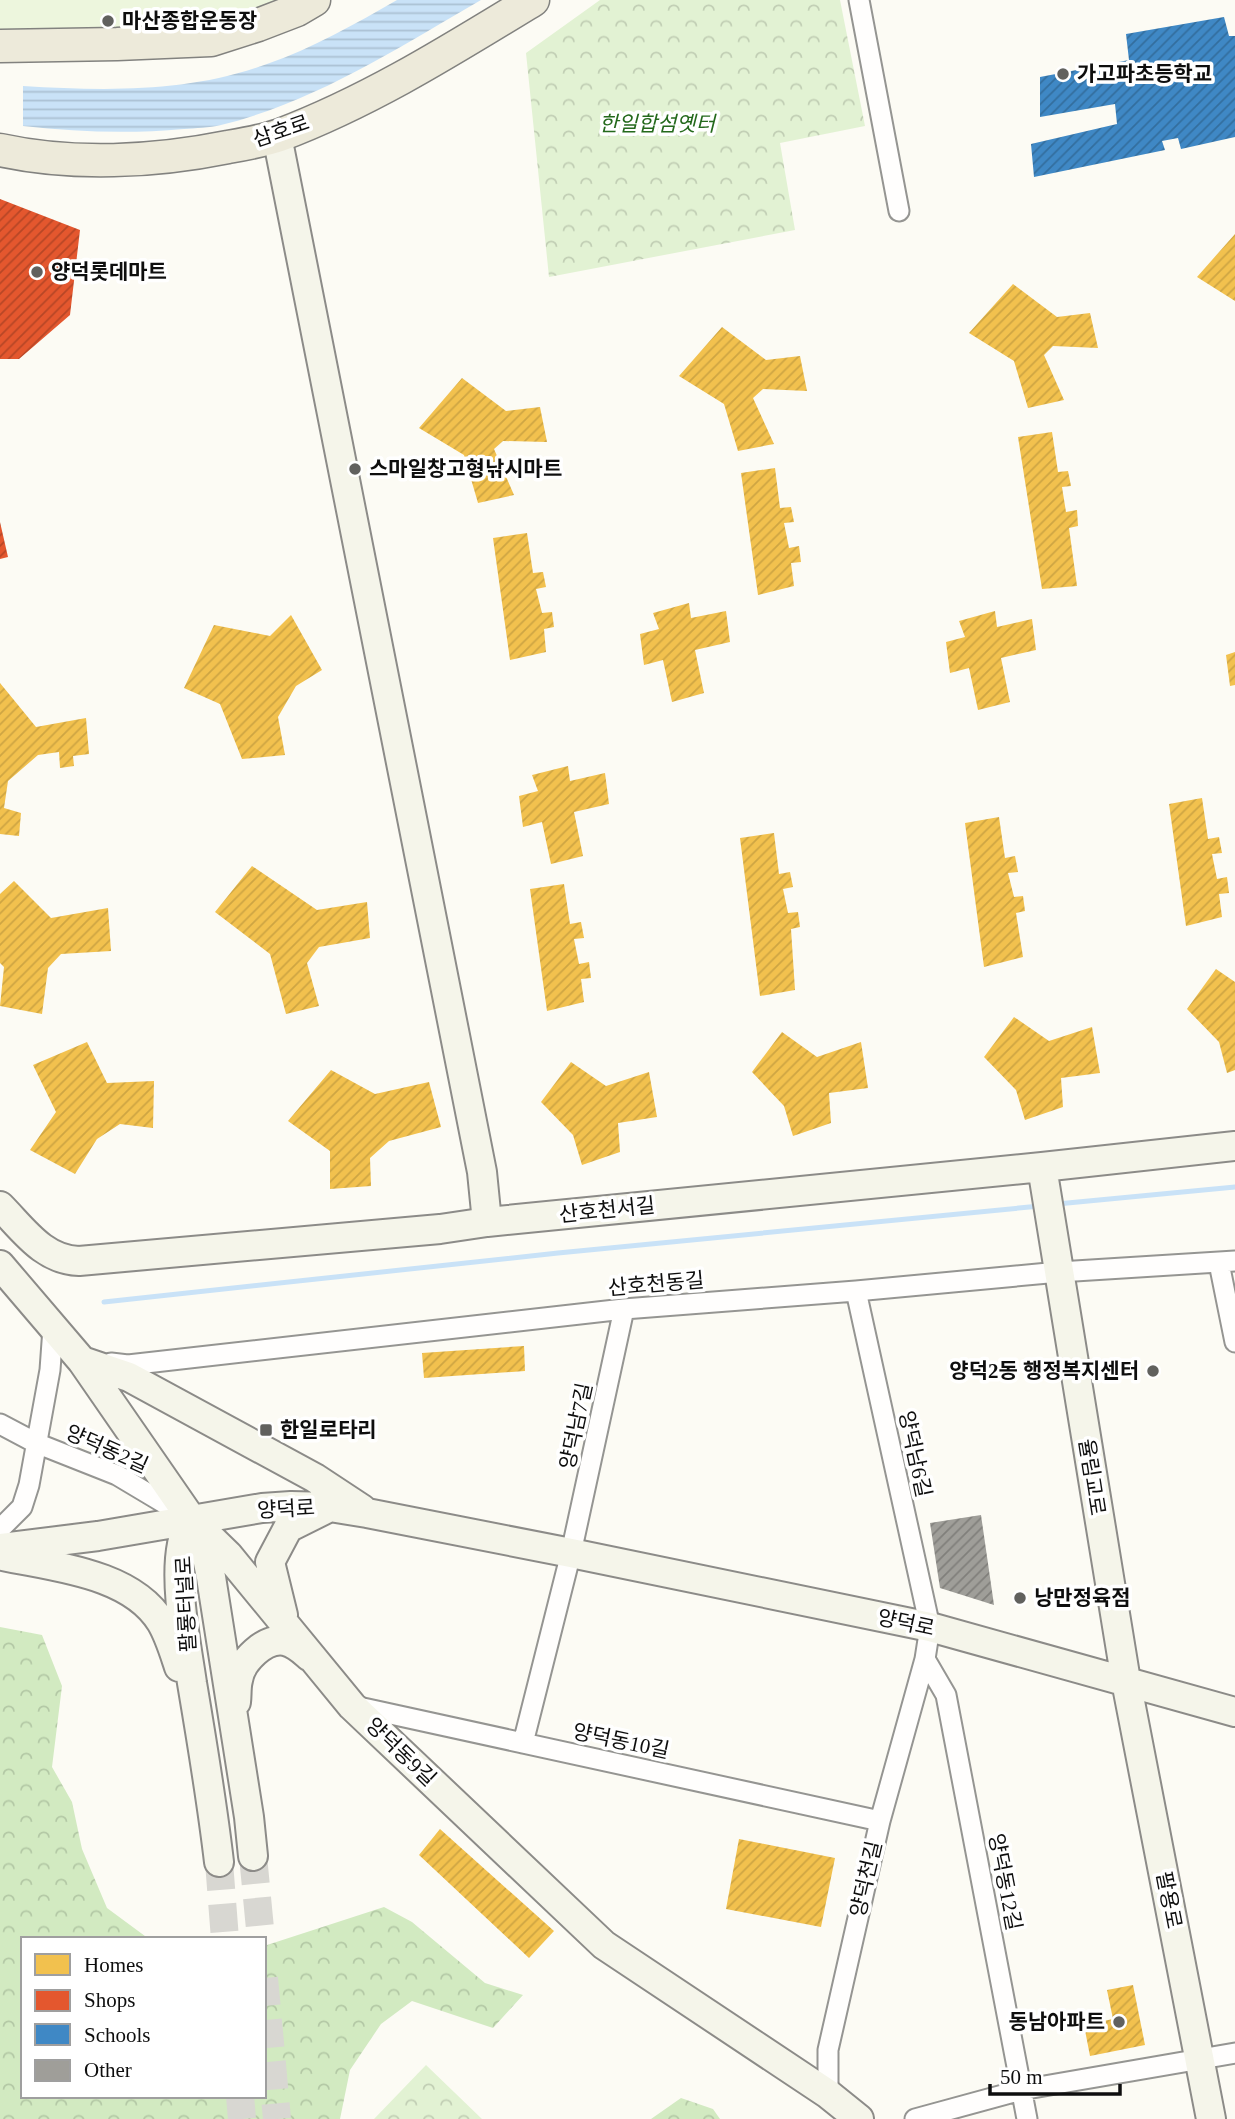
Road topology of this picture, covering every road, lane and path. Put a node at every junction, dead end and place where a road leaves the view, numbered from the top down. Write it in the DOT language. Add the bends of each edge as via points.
graph roads {
  1 [pos="314,0"];
  2 [pos="533,0"];
  3 [pos="859,0"];
  4 [pos="0,46"];
  5 [pos="277,136"];
  6 [pos="2,149"];
  7 [pos="899,211"];
  8 [pos="1235,1146"];
  9 [pos="1042,1167"];
  10 [pos="0,1206"];
  11 [pos="487,1222"];
  12 [pos="1227,1262"];
  13 [pos="0,1265"];
  14 [pos="1059,1272"];
  15 [pos="856,1291"];
  16 [pos="0,1297"];
  17 [pos="624,1309"];
  18 [pos="49,1323"];
  19 [pos="1235,1342"];
  20 [pos="82,1361"];
  21 [pos="0,1424"];
  22 [pos="36,1443"];
  23 [pos="330,1507"];
  24 [pos="367,1513"];
  25 [pos="192,1520"];
  26 [pos="0,1529"];
  27 [pos="0,1548"];
  28 [pos="571,1553"];
  29 [pos="0,1555"];
  30 [pos="284,1621"];
  31 [pos="930,1628"];
  32 [pos="925,1659"];
  33 [pos="317,1661"];
  34 [pos="1126,1681"];
  35 [pos="352,1706"];
  36 [pos="1235,1712"];
  37 [pos="202,1741"];
  38 [pos="523,1743"];
  39 [pos="237,1744"];
  40 [pos="880,1821"];
  41 [pos="253,1856"];
  42 [pos="219,1862"];
  43 [pos="1235,2053"];
  44 [pos="1199,2059"];
  45 [pos="1021,2090"];
  46 [pos="828,2094"];
  47 [pos="859,2119"];
  48 [pos="915,2119"];
  49 [pos="1027,2119"];
  50 [pos="1212,2119"];
  1 -- 4 [label="main road" via="268,22 211,40"];
  2 -- 5 [label="main road, 삼호로" via="385,87"];
  3 -- 7 [label="street"];
  5 -- 6 [label="main road, 삼호로" via="160,157 66,159"];
  5 -- 11 [label="main road" via="482,1171"];
  8 -- 9 [label="main road, 산호천서길"];
  9 -- 11 [label="main road, 산호천서길"];
  9 -- 14 [label="main road, 율림교로"];
  10 -- 11 [label="main road, 산호천서길" via="41,1248 71,1261"];
  12 -- 14 [label="street, 산호천동길"];
  12 -- 19 [label="street"];
  13 -- 18 [label="main road, 양덕동9길"];
  14 -- 15 [label="street, 산호천동길"];
  14 -- 34 [label="main road, 율림교로"];
  15 -- 17 [label="street, 산호천동길"];
  15 -- 31 [label="street, 양덕남6길"];
  16 -- 18 [label="main road"];
  17 -- 20 [label="street, 산호천동길" via="128,1365"];
  17 -- 28 [label="street, 양덕남7길"];
  18 -- 20 [label="main road, 양덕동9길"];
  18 -- 22 [label="street" via="50,1370"];
  20 -- 24 [label="main road" via="129,1377 315,1478"];
  20 -- 25 [label="main road, 양덕동9길"];
  21 -- 22 [label="street, 양덕동2길"];
  22 -- 25 [label="street, 양덕동2길" via="117,1475"];
  22 -- 26 [label="street" via="22,1507"];
  23 -- 24 [label="main road, 양덕로"];
  23 -- 25 [label="main road, 양덕로" via="290,1506"];
  23 -- 30 [label="main road" via="288,1528 270,1562"];
  24 -- 28 [label="main road, 양덕로"];
  25 -- 27 [label="main road, 양덕로"];
  25 -- 30 [label="main road, 양덕동9길"];
  25 -- 37 [label="main road, 팔룡터널로" via="182,1543 181,1600"];
  25 -- 39 [label="main road, 팔룡터널로" via="211,1577"];
  28 -- 31 [label="main road, 양덕로"];
  28 -- 38 [label="street"];
  29 -- 37 [label="main road" via="90,1575 126,1590 150,1607 172,1648"];
  30 -- 33 [label="main road, 양덕동9길"];
  31 -- 32 [label="street, 양덕천길"];
  31 -- 34 [label="main road, 양덕로"];
  32 -- 40 [label="street, 양덕천길"];
  32 -- 45 [label="street, 양덕동12길" via="946,1695"];
  33 -- 35 [label="main road, 양덕동9길"];
  33 -- 39 [label="main road" via="284,1641 260,1648 247,1660 237,1680"];
  34 -- 36 [label="main road, 양덕로"];
  34 -- 44 [label="main road, 팔용로"];
  35 -- 38 [label="street, 양덕동10길"];
  35 -- 46 [label="main road, 양덕동9길" via="604,1945"];
  37 -- 42 [label="main road, 팔룡터널로"];
  38 -- 40 [label="street, 양덕동10길"];
  39 -- 41 [label="main road, 팔룡터널로"];
  40 -- 46 [label="street, 양덕천길" via="828,2050"];
  43 -- 44 [label="street"];
  44 -- 45 [label="street"];
  44 -- 50 [label="main road, 팔용로"];
  45 -- 48 [label="street"];
  45 -- 49 [label="street, 양덕동12길"];
  46 -- 47 [label="main road"];
}
